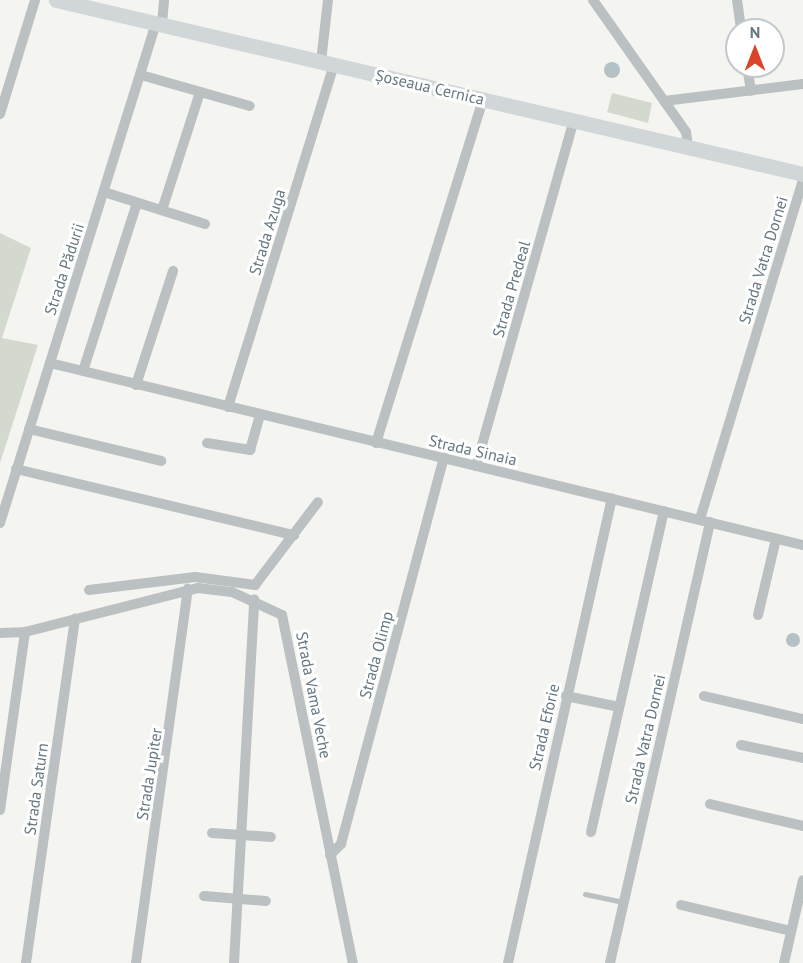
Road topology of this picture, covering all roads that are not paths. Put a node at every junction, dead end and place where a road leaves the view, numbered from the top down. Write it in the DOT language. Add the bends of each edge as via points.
graph roads {
  1 [pos="35,0"];
  2 [pos="56,0"];
  3 [pos="164,0"];
  4 [pos="328,0"];
  5 [pos="593,0"];
  6 [pos="737,0"];
  7 [pos="739,18"];
  8 [pos="159,24"];
  9 [pos="327,63"];
  10 [pos="141,75"];
  11 [pos="749,78"];
  12 [pos="803,84"];
  13 [pos="751,91"];
  14 [pos="200,92"];
  15 [pos="483,99"];
  16 [pos="664,101"];
  17 [pos="250,106"];
  18 [pos="0,114"];
  19 [pos="574,120"];
  20 [pos="688,147"];
  21 [pos="803,174"];
  22 [pos="803,180"];
  23 [pos="104,192"];
  24 [pos="137,203"];
  25 [pos="162,210"];
  26 [pos="205,224"];
  27 [pos="173,271"];
  28 [pos="50,363"];
  29 [pos="82,371"];
  30 [pos="136,385"];
  31 [pos="228,407"];
  32 [pos="260,415"];
  33 [pos="29,429"];
  34 [pos="207,443"];
  35 [pos="376,443"];
  36 [pos="444,458"];
  37 [pos="161,461"];
  38 [pos="476,466"];
  39 [pos="16,469"];
  40 [pos="612,498"];
  41 [pos="318,502"];
  42 [pos="664,511"];
  43 [pos="705,521"];
  44 [pos="0,523"];
  45 [pos="294,535"];
  46 [pos="776,539"];
  47 [pos="803,545"];
  48 [pos="188,589"];
  49 [pos="89,590"];
  50 [pos="254,600"];
  51 [pos="758,615"];
  52 [pos="75,618"];
  53 [pos="25,632"];
  54 [pos="0,633"];
  55 [pos="566,696"];
  56 [pos="704,696"];
  57 [pos="619,707"];
  58 [pos="803,719"];
  59 [pos="741,745"];
  60 [pos="803,758"];
  61 [pos="710,804"];
  62 [pos="0,810"];
  63 [pos="803,826"];
  64 [pos="591,832"];
  65 [pos="213,833"];
  66 [pos="241,835"];
  67 [pos="271,837"];
  68 [pos="330,855"];
  69 [pos="803,880"];
  70 [pos="585,894"];
  71 [pos="204,896"];
  72 [pos="238,898"];
  73 [pos="266,901"];
  74 [pos="624,902"];
  75 [pos="681,906"];
  76 [pos="791,931"];
  77 [pos="26,963"];
  78 [pos="136,963"];
  79 [pos="234,963"];
  80 [pos="353,963"];
  81 [pos="508,963"];
  82 [pos="610,963"];
  83 [pos="784,963"];
  1 -- 18 [label="street"];
  2 -- 8 [label="street, Șoseaua Cernica"];
  3 -- 8 [label="street, Strada Pădurii"];
  4 -- 9 [label="street, Strada Azuga"];
  5 -- 16 [label="street"];
  6 -- 7 [label="street"];
  8 -- 9 [label="street, Șoseaua Cernica"];
  8 -- 10 [label="street, Strada Pădurii"];
  9 -- 15 [label="street, Șoseaua Cernica"];
  9 -- 31 [label="street, Strada Azuga"];
  10 -- 14 [label="street"];
  10 -- 23 [label="street, Strada Pădurii"];
  11 -- 13 [label="street"];
  12 -- 13 [label="street"];
  13 -- 16 [label="street"];
  14 -- 17 [label="street"];
  14 -- 25 [label="street"];
  15 -- 19 [label="street, Șoseaua Cernica"];
  15 -- 35 [label="street"];
  16 -- 20 [label="street" via="686,132"];
  19 -- 20 [label="street, Șoseaua Cernica"];
  19 -- 38 [label="street, Strada Predeal"];
  20 -- 21 [label="street, Șoseaua Cernica"];
  22 -- 43 [label="street, Strada Vatra Dornei"];
  23 -- 24 [label="street"];
  23 -- 28 [label="street, Strada Pădurii"];
  24 -- 25 [label="street"];
  24 -- 29 [label="street"];
  25 -- 26 [label="street"];
  27 -- 30 [label="street"];
  28 -- 29 [label="street, Strada Sinaia"];
  28 -- 33 [label="street, Strada Pădurii"];
  29 -- 30 [label="street, Strada Sinaia"];
  30 -- 31 [label="street, Strada Sinaia"];
  31 -- 32 [label="street, Strada Sinaia"];
  32 -- 34 [label="street" via="250,450"];
  32 -- 35 [label="street, Strada Sinaia"];
  33 -- 37 [label="street"];
  33 -- 39 [label="street, Strada Pădurii"];
  35 -- 36 [label="street, Strada Sinaia"];
  36 -- 38 [label="street, Strada Sinaia"];
  36 -- 68 [label="street, Strada Olimp" via="341,844"];
  38 -- 40 [label="street, Strada Sinaia"];
  39 -- 44 [label="street, Strada Pădurii"];
  39 -- 45 [label="street"];
  40 -- 42 [label="street, Strada Sinaia"];
  40 -- 55 [label="street, Strada Eforie"];
  41 -- 45 [label="street"];
  42 -- 43 [label="street, Strada Sinaia"];
  42 -- 57 [label="street"];
  43 -- 46 [label="street, Strada Sinaia"];
  43 -- 74 [label="street, Strada Vatra Dornei"];
  45 -- 49 [label="street" via="255,585 195,577"];
  46 -- 47 [label="street, Strada Sinaia"];
  46 -- 51 [label="street"];
  48 -- 50 [label="street, Strada Vama Veche" via="222,589"];
  48 -- 52 [label="street, Strada Vama Veche"];
  48 -- 78 [label="street, Strada Jupiter"];
  50 -- 66 [label="street"];
  50 -- 68 [label="street, Strada Vama Veche" via="284,618"];
  52 -- 53 [label="street, Strada Vama Veche"];
  52 -- 77 [label="street, Strada Saturn"];
  53 -- 54 [label="street, Strada Vama Veche"];
  53 -- 62 [label="street"];
  55 -- 57 [label="street"];
  55 -- 81 [label="street, Strada Eforie"];
  56 -- 58 [label="street"];
  57 -- 64 [label="street"];
  59 -- 60 [label="street"];
  61 -- 63 [label="street"];
  65 -- 66 [label="street"];
  66 -- 67 [label="street"];
  66 -- 72 [label="street"];
  68 -- 80 [label="street, Strada Vama Veche"];
  69 -- 76 [label="street"];
  70 -- 74 [label="lane"];
  71 -- 72 [label="street"];
  72 -- 73 [label="street"];
  72 -- 79 [label="street"];
  74 -- 82 [label="street, Strada Vatra Dornei"];
  75 -- 76 [label="street"];
  76 -- 83 [label="street"];
}
